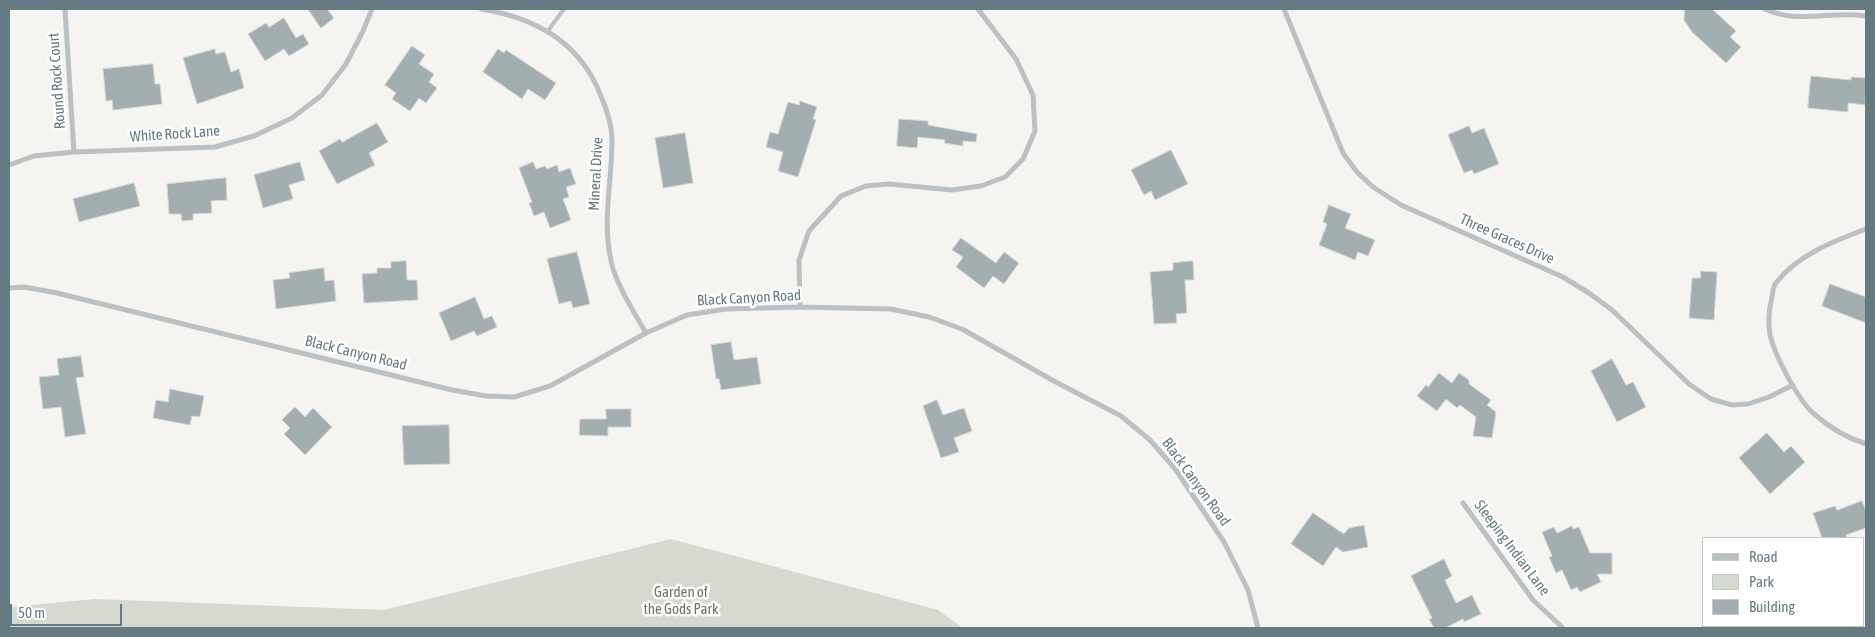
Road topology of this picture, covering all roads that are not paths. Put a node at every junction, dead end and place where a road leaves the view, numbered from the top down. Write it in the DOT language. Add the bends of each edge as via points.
graph roads {
  1 [pos="65,9"];
  2 [pos="372,9"];
  3 [pos="481,9"];
  4 [pos="564,9"];
  5 [pos="978,9"];
  6 [pos="1284,9"];
  7 [pos="1765,9"];
  8 [pos="1866,16"];
  9 [pos="547,32"];
  10 [pos="74,152"];
  11 [pos="9,165"];
  12 [pos="1866,229"];
  13 [pos="9,288"];
  14 [pos="800,307"];
  15 [pos="646,333"];
  16 [pos="1793,385"];
  17 [pos="1866,444"];
  18 [pos="1463,503"];
  19 [pos="1258,628"];
  20 [pos="1563,628"];
  1 -- 10 [label="street, Round Rock Court"];
  2 -- 10 [label="street, White Rock Lane" via="346,64 322,95 292,118 254,136 215,147"];
  3 -- 9 [label="street, Mineral Drive" via="503,12"];
  4 -- 9 [label="lane"];
  5 -- 14 [label="street" via="1016,59 1033,95 1035,131 1023,160 1005,176 981,186 952,190 889,184 866,186 841,196 809,231 799,260"];
  6 -- 16 [label="street, Three Graces Drive" via="1343,153 1373,187 1401,205 1563,277 1589,293 1612,310 1689,384 1711,399 1732,405 1748,404"];
  7 -- 8 [label="street" via="1798,18"];
  9 -- 15 [label="street, Mineral Drive" via="562,40 584,62 609,115 612,137 607,230 611,263"];
  10 -- 11 [label="street, White Rock Lane" via="34,156"];
  12 -- 16 [label="street" via="1796,262 1775,284 1769,308 1770,334"];
  13 -- 15 [label="street, Black Canyon Road" via="57,292 486,396 514,397 550,386"];
  14 -- 15 [label="street, Black Canyon Road" via="726,309 687,315"];
  14 -- 19 [label="street, Black Canyon Road" via="891,309 930,317 962,329 1121,416 1150,440 1176,470 1224,542 1248,590"];
  16 -- 17 [label="street" via="1813,413 1851,439"];
  18 -- 20 [label="street, Sleeping Indian Lane" via="1533,600"];
}
